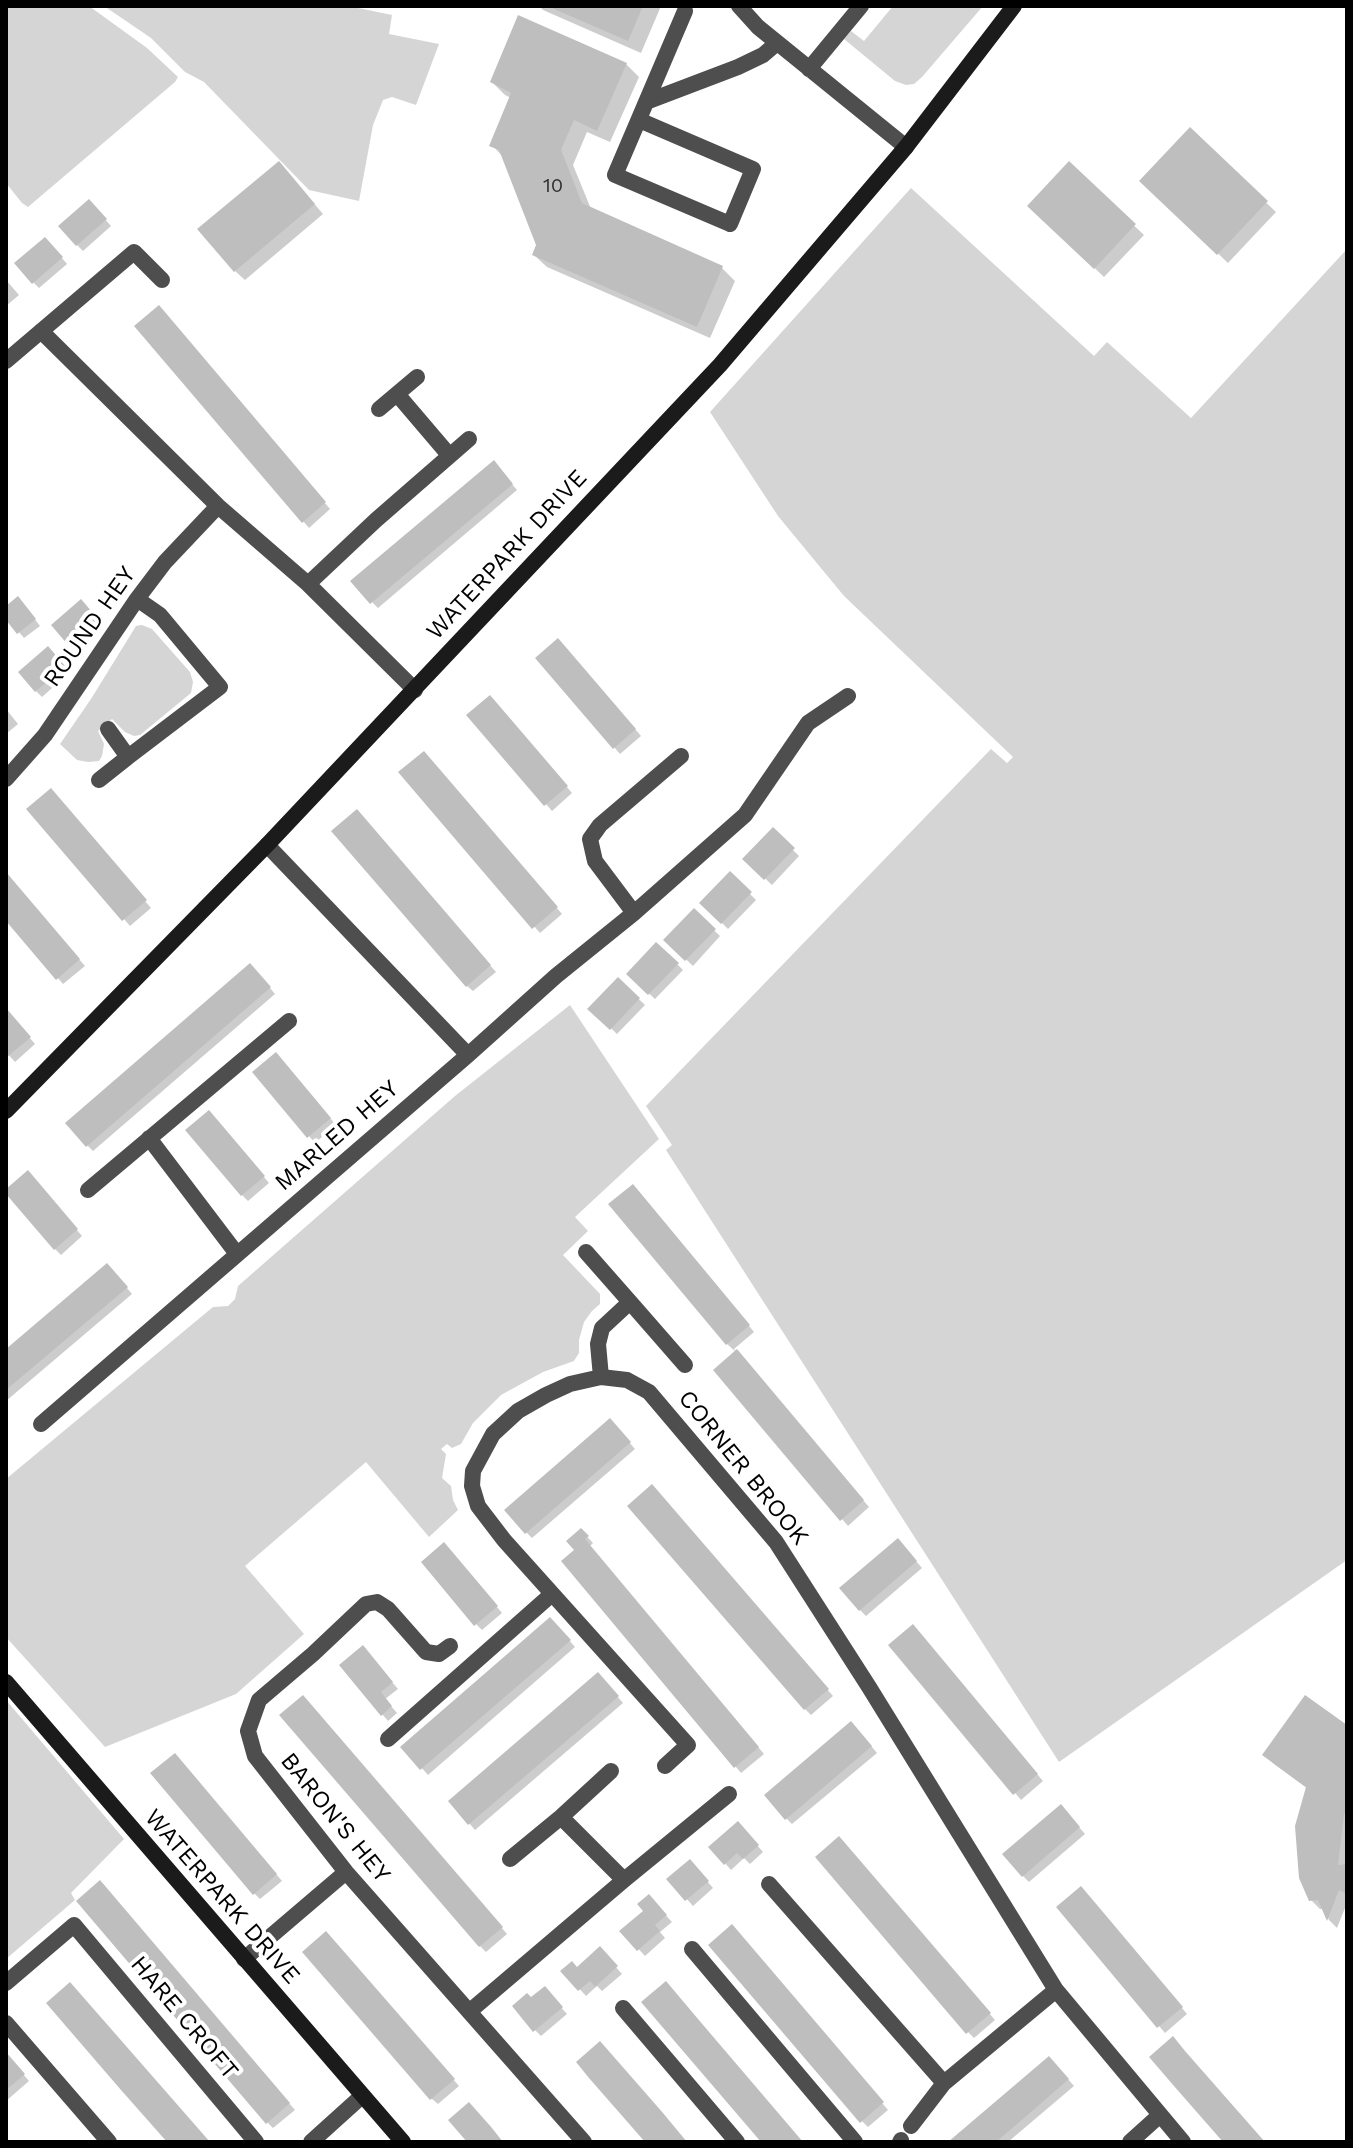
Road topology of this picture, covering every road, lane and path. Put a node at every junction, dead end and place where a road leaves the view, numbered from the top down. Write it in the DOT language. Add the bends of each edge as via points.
graph roads {
  1 [pos="739,6"];
  2 [pos="861,6"];
  3 [pos="1014,6"];
  4 [pos="685,11"];
  5 [pos="777,43"];
  6 [pos="809,69"];
  7 [pos="646,102"];
  8 [pos="639,120"];
  9 [pos="906,147"];
  10 [pos="162,280"];
  11 [pos="41,331"];
  12 [pos="6,361"];
  13 [pos="417,377"];
  14 [pos="397,394"];
  15 [pos="379,409"];
  16 [pos="469,439"];
  17 [pos="449,455"];
  18 [pos="218,506"];
  19 [pos="308,584"];
  20 [pos="137,599"];
  21 [pos="415,690"];
  22 [pos="848,696"];
  23 [pos="108,729"];
  24 [pos="681,756"];
  25 [pos="128,757"];
  26 [pos="6,779"];
  27 [pos="99,780"];
  28 [pos="267,845"];
  29 [pos="634,913"];
  30 [pos="289,1021"];
  31 [pos="468,1055"];
  32 [pos="6,1111"];
  33 [pos="149,1138"];
  34 [pos="88,1190"];
  35 [pos="586,1252"];
  36 [pos="237,1254"];
  37 [pos="630,1302"];
  38 [pos="685,1365"];
  39 [pos="601,1377"];
  40 [pos="41,1424"];
  41 [pos="552,1594"];
  42 [pos="459,1676"];
  43 [pos="6,1682"];
  44 [pos="388,1739"];
  45 [pos="665,1766"];
  46 [pos="611,1771"];
  47 [pos="729,1794"];
  48 [pos="561,1817"];
  49 [pos="510,1859"];
  50 [pos="346,1872"];
  51 [pos="624,1880"];
  52 [pos="769,1884"];
  53 [pos="692,1949"];
  54 [pos="244,1959"];
  55 [pos="6,1983"];
  56 [pos="1056,1990"];
  57 [pos="623,2008"];
  58 [pos="470,2011"];
  59 [pos="6,2023"];
  60 [pos="944,2083"];
  61 [pos="362,2096"];
  62 [pos="1160,2115"];
  63 [pos="904,2136"];
  64 [pos="109,2142"];
  65 [pos="256,2142"];
  66 [pos="311,2142"];
  67 [pos="403,2142"];
  68 [pos="584,2142"];
  69 [pos="737,2142"];
  70 [pos="855,2142"];
  71 [pos="1130,2142"];
  72 [pos="1183,2142"];
  1 -- 5 [label="street"];
  2 -- 6 [label="street"];
  3 -- 9 [label="street, WATERPARK DRIVE"];
  4 -- 7 [label="street"];
  5 -- 6 [label="street"];
  5 -- 7 [label="street" via="738,67"];
  6 -- 9 [label="street"];
  7 -- 8 [label="street"];
  8 -- 8 [label="street" via="753,169 730,224 615,175"];
  9 -- 21 [label="street, WATERPARK DRIVE" via="720,365"];
  10 -- 11 [label="street" via="134,252"];
  11 -- 12 [label="street"];
  11 -- 18 [label="street"];
  13 -- 14 [label="street"];
  14 -- 15 [label="street"];
  14 -- 17 [label="street"];
  16 -- 17 [label="street"];
  17 -- 19 [label="street"];
  18 -- 19 [label="street"];
  18 -- 20 [label="street, ROUND HEY"];
  19 -- 21 [label="street"];
  20 -- 25 [label="street" via="160,615 220,687"];
  20 -- 26 [label="street, ROUND HEY" via="45,735"];
  21 -- 28 [label="street, WATERPARK DRIVE"];
  22 -- 29 [label="street, MARLED HEY" via="808,723 745,815"];
  23 -- 25 [label="street"];
  24 -- 29 [label="street" via="590,839 595,861"];
  25 -- 27 [label="street"];
  28 -- 31 [label="street"];
  28 -- 32 [label="street, WATERPARK DRIVE"];
  29 -- 31 [label="street, MARLED HEY"];
  30 -- 33 [label="street"];
  31 -- 36 [label="street, MARLED HEY"];
  33 -- 34 [label="street"];
  33 -- 36 [label="street"];
  35 -- 37 [label="street"];
  36 -- 40 [label="street, MARLED HEY"];
  37 -- 38 [label="street"];
  37 -- 39 [label="street" via="602,1328"];
  39 -- 41 [label="street, CORNER BROOK" via="570,1384 518,1411 493,1434 473,1471 478,1506"];
  39 -- 56 [label="street, CORNER BROOK" via="627,1380 649,1392 776,1542"];
  41 -- 42 [label="street"];
  41 -- 45 [label="street, CORNER BROOK" via="688,1745"];
  42 -- 44 [label="street"];
  42 -- 50 [label="street, BARON'S HEY" via="444,1650 426,1652 377,1602 366,1604 259,1700 248,1731 255,1756"];
  43 -- 54 [label="street, WATERPARK DRIVE"];
  46 -- 48 [label="street"];
  47 -- 51 [label="street"];
  48 -- 49 [label="street"];
  48 -- 51 [label="street"];
  50 -- 54 [label="street"];
  50 -- 58 [label="street, BARON'S HEY"];
  51 -- 58 [label="street"];
  52 -- 60 [label="street"];
  53 -- 70 [label="street"];
  54 -- 61 [label="street, WATERPARK DRIVE"];
  55 -- 65 [label="street, HARE CROFT" via="74,1925"];
  56 -- 60 [label="street"];
  56 -- 62 [label="street, CORNER BROOK"];
  57 -- 69 [label="street"];
  58 -- 68 [label="street, BARON'S HEY"];
  59 -- 64 [label="street"];
  60 -- 63 [label="street"];
  61 -- 66 [label="street"];
  61 -- 67 [label="street, WATERPARK DRIVE"];
  62 -- 71 [label="street"];
  62 -- 72 [label="street, CORNER BROOK"];
}
